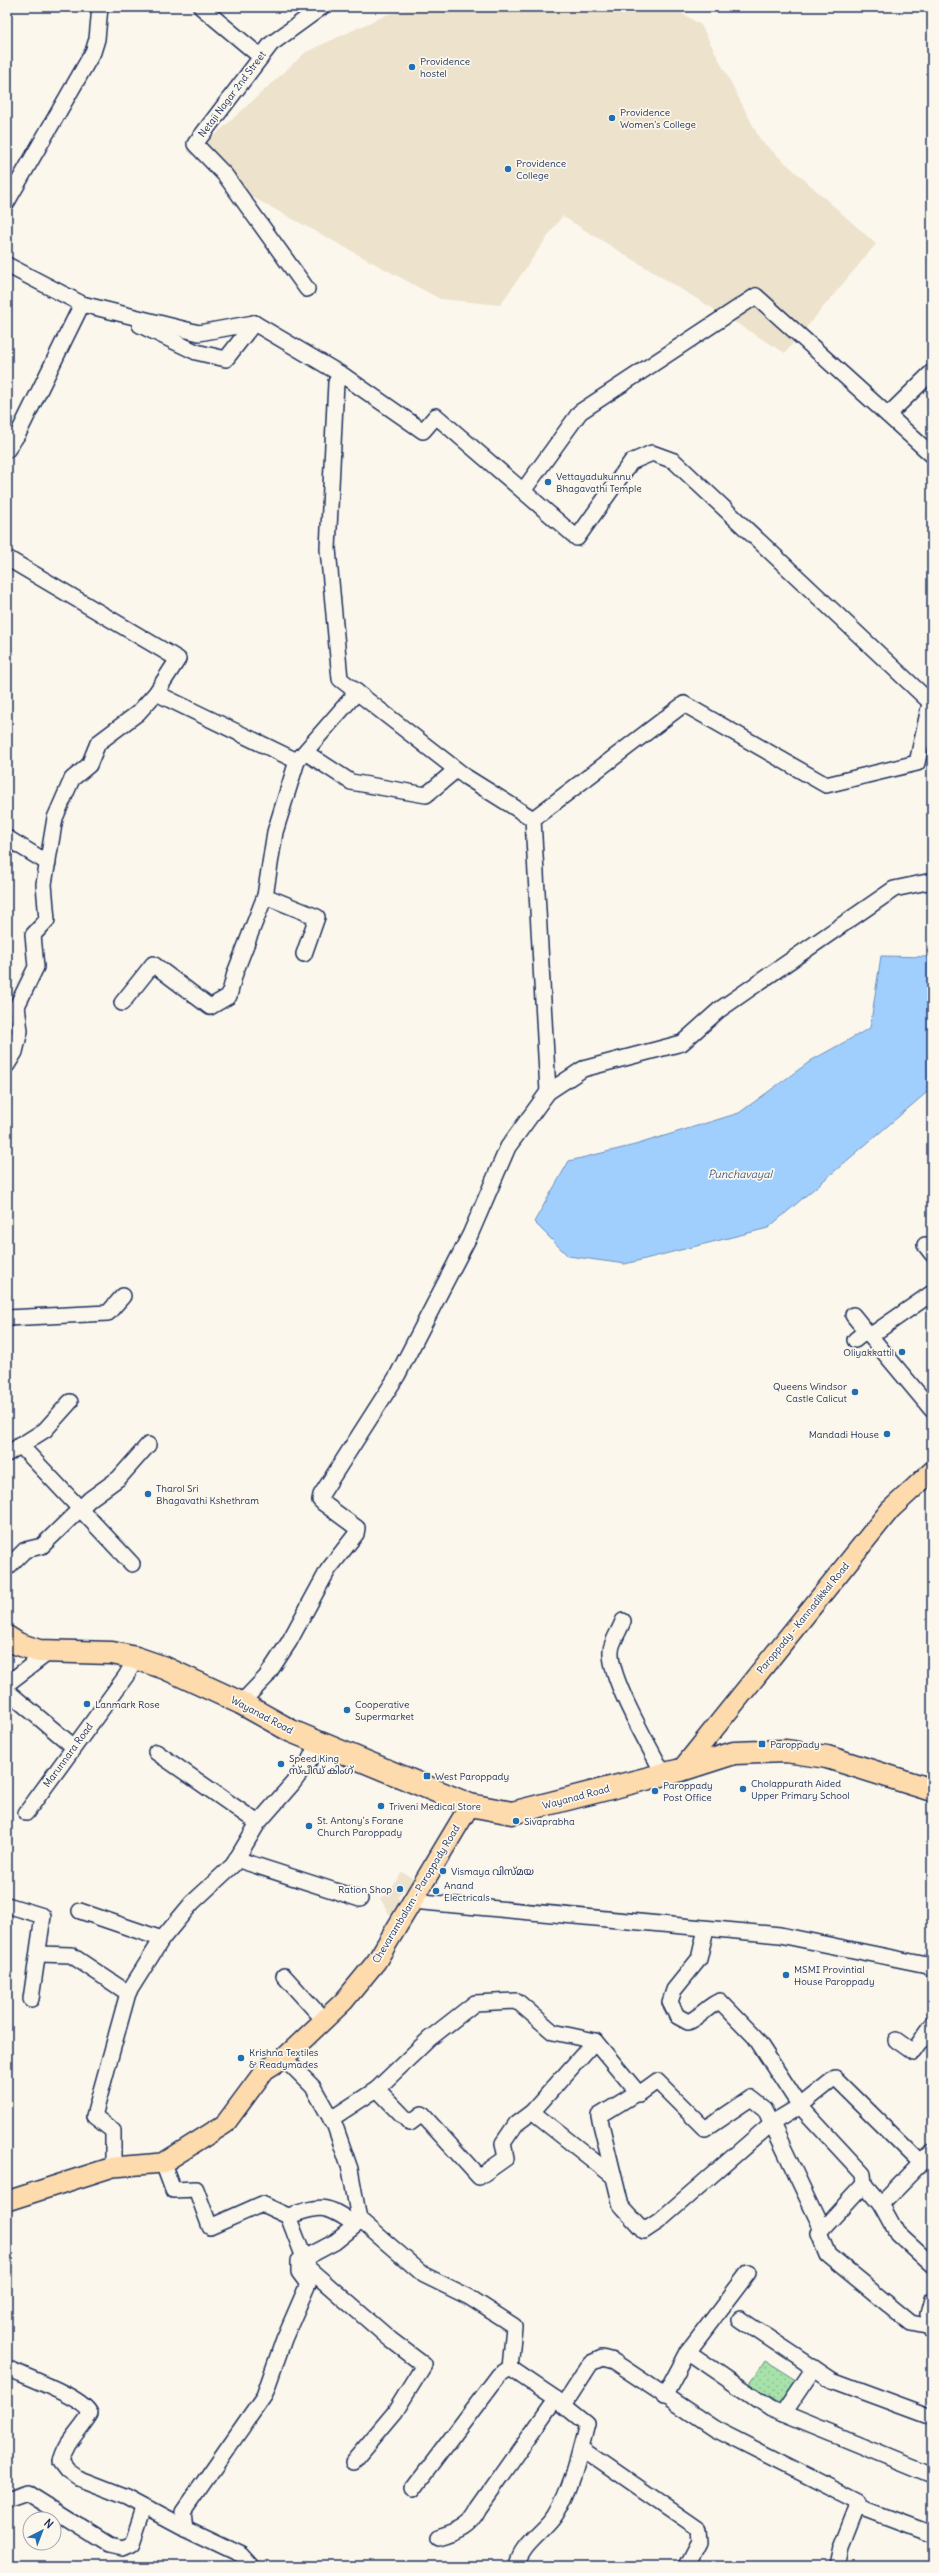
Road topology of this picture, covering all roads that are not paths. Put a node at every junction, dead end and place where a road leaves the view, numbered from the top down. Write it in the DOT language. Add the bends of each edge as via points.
graph roads {
  1 [pos="100,7"];
  2 [pos="201,7"];
  3 [pos="322,7"];
  4 [pos="261,57"];
  5 [pos="7,202"];
  6 [pos="7,265"];
  7 [pos="307,289"];
  8 [pos="82,304"];
  9 [pos="117,313"];
  10 [pos="254,323"];
  11 [pos="932,372"];
  12 [pos="344,376"];
  13 [pos="888,415"];
  14 [pos="7,450"];
  15 [pos="932,455"];
  16 [pos="523,491"];
  17 [pos="7,558"];
  18 [pos="357,692"];
  19 [pos="156,693"];
  20 [pos="932,700"];
  21 [pos="301,757"];
  22 [pos="456,770"];
  23 [pos="533,819"];
  24 [pos="7,838"];
  25 [pos="48,863"];
  26 [pos="932,880"];
  27 [pos="265,896"];
  28 [pos="304,954"];
  29 [pos="122,1003"];
  30 [pos="7,1065"];
  31 [pos="548,1092"];
  32 [pos="932,1293"];
  33 [pos="123,1296"];
  34 [pos="853,1315"];
  35 [pos="7,1318"];
  36 [pos="864,1336"];
  37 [pos="70,1402"];
  38 [pos="932,1410"];
  39 [pos="148,1445"];
  40 [pos="20,1446"];
  41 [pos="7,1454"];
  42 [pos="932,1471"];
  43 [pos="80,1509"];
  44 [pos="132,1564"];
  45 [pos="7,1568"];
  46 [pos="623,1621"];
  47 [pos="7,1637"];
  48 [pos="49,1652"];
  49 [pos="136,1658"];
  50 [pos="7,1684"];
  51 [pos="7,1691"];
  52 [pos="241,1703"];
  53 [pos="318,1742"];
  54 [pos="74,1748"];
  55 [pos="156,1752"];
  56 [pos="673,1772"];
  57 [pos="932,1790"];
  58 [pos="470,1805"];
  59 [pos="26,1813"];
  60 [pos="258,1823"];
  61 [pos="236,1859"];
  62 [pos="360,1899"];
  63 [pos="412,1901"];
  64 [pos="7,1905"];
  65 [pos="80,1911"];
  66 [pos="706,1928"];
  67 [pos="162,1938"];
  68 [pos="39,1954"];
  69 [pos="932,1970"];
  70 [pos="284,1976"];
  71 [pos="128,1993"];
  72 [pos="31,1999"];
  73 [pos="324,2020"];
  74 [pos="932,2025"];
  75 [pos="896,2040"];
  76 [pos="595,2041"];
  77 [pos="284,2058"];
  78 [pos="377,2089"];
  79 [pos="638,2092"];
  80 [pos="800,2106"];
  81 [pos="532,2112"];
  82 [pos="331,2119"];
  83 [pos="772,2123"];
  84 [pos="932,2152"];
  85 [pos="163,2163"];
  86 [pos="921,2163"];
  87 [pos="113,2167"];
  88 [pos="613,2176"];
  89 [pos="864,2184"];
  90 [pos="7,2201"];
  91 [pos="881,2204"];
  92 [pos="288,2216"];
  93 [pos="358,2222"];
  94 [pos="822,2229"];
  95 [pos="304,2257"];
  96 [pos="932,2265"];
  97 [pos="748,2273"];
  98 [pos="932,2299"];
  99 [pos="740,2319"];
  100 [pos="931,2329"];
  101 [pos="688,2352"];
  102 [pos="7,2368"];
  103 [pos="510,2368"];
  104 [pos="814,2368"];
  105 [pos="664,2397"];
  106 [pos="560,2402"];
  107 [pos="783,2414"];
  108 [pos="932,2417"];
  109 [pos="581,2448"];
  110 [pos="353,2462"];
  111 [pos="932,2475"];
  112 [pos="413,2489"];
  113 [pos="7,2500"];
  114 [pos="857,2506"];
  115 [pos="144,2508"];
  116 [pos="185,2528"];
  117 [pos="932,2534"];
  118 [pos="437,2538"];
  119 [pos="252,2566"];
  120 [pos="517,2566"];
  121 [pos="686,2566"];
  122 [pos="837,2566"];
  1 -- 5 [label="street" via="93,52"];
  2 -- 4 [label="street"];
  3 -- 4 [label="street, Netaji Nagar 2nd Street" via="271,44"];
  4 -- 7 [label="street, Netaji Nagar 2nd Street" via="195,144 225,175"];
  6 -- 8 [label="street"];
  8 -- 9 [label="street"];
  8 -- 14 [label="street" via="19,432"];
  9 -- 10 [label="street" via="199,333"];
  9 -- 10 [label="street" via="196,352 226,359"];
  10 -- 12 [label="street"];
  11 -- 13 [label="street"];
  12 -- 16 [label="street" via="423,431 436,416"];
  12 -- 18 [label="street" via="336,382 328,550 340,679"];
  13 -- 15 [label="street"];
  13 -- 16 [label="street" via="756,296 580,412"];
  16 -- 20 [label="street" via="577,538 631,462 652,453 674,462"];
  17 -- 19 [label="street" via="178,659"];
  18 -- 21 [label="street"];
  18 -- 22 [label="street"];
  19 -- 21 [label="street"];
  19 -- 25 [label="street" via="138,713 98,743 89,765 72,779 55,818"];
  20 -- 23 [label="street" via="917,763 826,785 684,704"];
  21 -- 22 [label="street" via="351,782 426,795"];
  21 -- 27 [label="street" via="275,832"];
  22 -- 23 [label="street"];
  23 -- 31 [label="street"];
  24 -- 25 [label="street"];
  25 -- 30 [label="street" via="44,884 47,920 34,935 36,967 17,1006 20,1031 15,1052"];
  26 -- 31 [label="street" via="894,889 719,1010 682,1043 584,1069"];
  27 -- 28 [label="street" via="317,917"];
  27 -- 29 [label="street" via="229,996 210,1007 153,964"];
  31 -- 52 [label="street" via="508,1147 470,1235 397,1376 321,1495 322,1503 357,1528 356,1534 328,1570 289,1642 266,1677"];
  32 -- 36 [label="street"];
  33 -- 35 [label="street" via="108,1313"];
  34 -- 36 [label="street"];
  36 -- 38 [label="street"];
  37 -- 40 [label="street" via="45,1430"];
  39 -- 43 [label="street" via="119,1478"];
  40 -- 41 [label="street"];
  40 -- 43 [label="street"];
  42 -- 56 [label="main road, Paroppady - Kannadikkal Road" via="890,1510"];
  43 -- 44 [label="street"];
  43 -- 45 [label="street" via="42,1546 25,1550"];
  46 -- 56 [label="street" via="611,1649 613,1667 626,1699"];
  47 -- 48 [label="highway, Wayanad Road" via="18,1644"];
  48 -- 49 [label="highway, Wayanad Road" via="112,1653"];
  48 -- 50 [label="street"];
  49 -- 52 [label="highway, Wayanad Road" via="165,1668"];
  49 -- 54 [label="street, Marunnara Road"];
  51 -- 54 [label="street"];
  52 -- 53 [label="highway, Wayanad Road" via="291,1731"];
  53 -- 58 [label="highway, Wayanad Road"];
  53 -- 60 [label="street" via="309,1761 293,1783"];
  54 -- 59 [label="street, Marunnara Road"];
  55 -- 60 [label="street"];
  56 -- 57 [label="highway, Wayanad Road" via="734,1753 786,1751 827,1758"];
  56 -- 58 [label="highway, Wayanad Road" via="512,1813"];
  58 -- 63 [label="main road, Chevarambalam - Paroppady Road"];
  60 -- 61 [label="street"];
  61 -- 62 [label="street"];
  61 -- 67 [label="street" via="192,1903"];
  63 -- 66 [label="street"];
  63 -- 73 [label="main road, Chevarambalam - Paroppady Road" via="376,1962 344,2001"];
  64 -- 68 [label="street" via="43,1916"];
  65 -- 67 [label="street"];
  66 -- 69 [label="street" via="780,1935 885,1956 927,1966"];
  66 -- 80 [label="street" via="699,1959 674,1990 670,2002 677,2016 688,2022 698,2018 711,2005 720,2001 754,2037"];
  67 -- 71 [label="street"];
  68 -- 71 [label="street" via="71,1955"];
  68 -- 72 [label="street"];
  70 -- 73 [label="street"];
  71 -- 87 [label="street" via="94,2116 112,2131"];
  73 -- 77 [label="main road, Chevarambalam - Paroppady Road"];
  74 -- 75 [label="street" via="913,2052"];
  76 -- 78 [label="street" via="553,2032 517,2001 475,2003 429,2039"];
  76 -- 79 [label="street"];
  76 -- 81 [label="street"];
  77 -- 82 [label="street" via="313,2087"];
  77 -- 85 [label="main road, Chevarambalam - Paroppady Road" via="265,2070 225,2124"];
  78 -- 81 [label="street" via="410,2123 422,2114 479,2177 506,2158 503,2144 516,2124"];
  78 -- 82 [label="street"];
  79 -- 83 [label="street" via="639,2094 656,2081 705,2129 751,2098 765,2109"];
  79 -- 88 [label="street" via="599,2116"];
  80 -- 83 [label="street"];
  80 -- 86 [label="street" via="836,2078"];
  80 -- 89 [label="street" via="863,2174"];
  81 -- 88 [label="street"];
  82 -- 93 [label="street" via="350,2169"];
  83 -- 88 [label="street" via="659,2221 644,2230 621,2206"];
  83 -- 94 [label="street"];
  84 -- 86 [label="street"];
  85 -- 87 [label="main road, Chevarambalam - Paroppady Road"];
  85 -- 92 [label="street" via="173,2190 196,2189 210,2227 262,2204"];
  86 -- 91 [label="street"];
  87 -- 90 [label="main road, Chevarambalam - Paroppady Road"];
  89 -- 91 [label="street"];
  89 -- 94 [label="street"];
  91 -- 96 [label="street" via="897,2233"];
  92 -- 93 [label="street" via="313,2208 333,2209"];
  92 -- 95 [label="street"];
  93 -- 95 [label="street" via="354,2229 335,2242"];
  93 -- 103 [label="street" via="424,2274 469,2297 514,2326"];
  94 -- 100 [label="street" via="819,2233 828,2255 911,2323"];
  95 -- 110 [label="street" via="308,2268 424,2365 395,2412"];
  95 -- 116 [label="street" via="298,2268 308,2284 284,2339 264,2396 183,2512"];
  97 -- 101 [label="street"];
  98 -- 100 [label="street" via="928,2314"];
  99 -- 104 [label="street"];
  101 -- 105 [label="street"];
  101 -- 107 [label="street" via="771,2409"];
  102 -- 115 [label="street" via="73,2398 89,2410 90,2414 85,2422 63,2449 61,2462 78,2478 117,2492"];
  103 -- 106 [label="street"];
  103 -- 112 [label="street" via="499,2375"];
  104 -- 107 [label="street"];
  104 -- 108 [label="street" via="832,2380"];
  105 -- 106 [label="street" via="613,2361 602,2358 592,2363"];
  105 -- 114 [label="street" via="715,2429 859,2502"];
  106 -- 109 [label="street" via="587,2424"];
  106 -- 118 [label="street" via="480,2508 473,2521 457,2532"];
  107 -- 111 [label="street"];
  109 -- 120 [label="street" via="573,2479 555,2516 534,2536"];
  109 -- 121 [label="street" via="698,2529 698,2541"];
  113 -- 115 [label="street" via="27,2493 110,2545 123,2548 132,2544"];
  114 -- 117 [label="street"];
  114 -- 122 [label="street"];
  115 -- 116 [label="street"];
  116 -- 119 [label="street" via="242,2555"];
}
